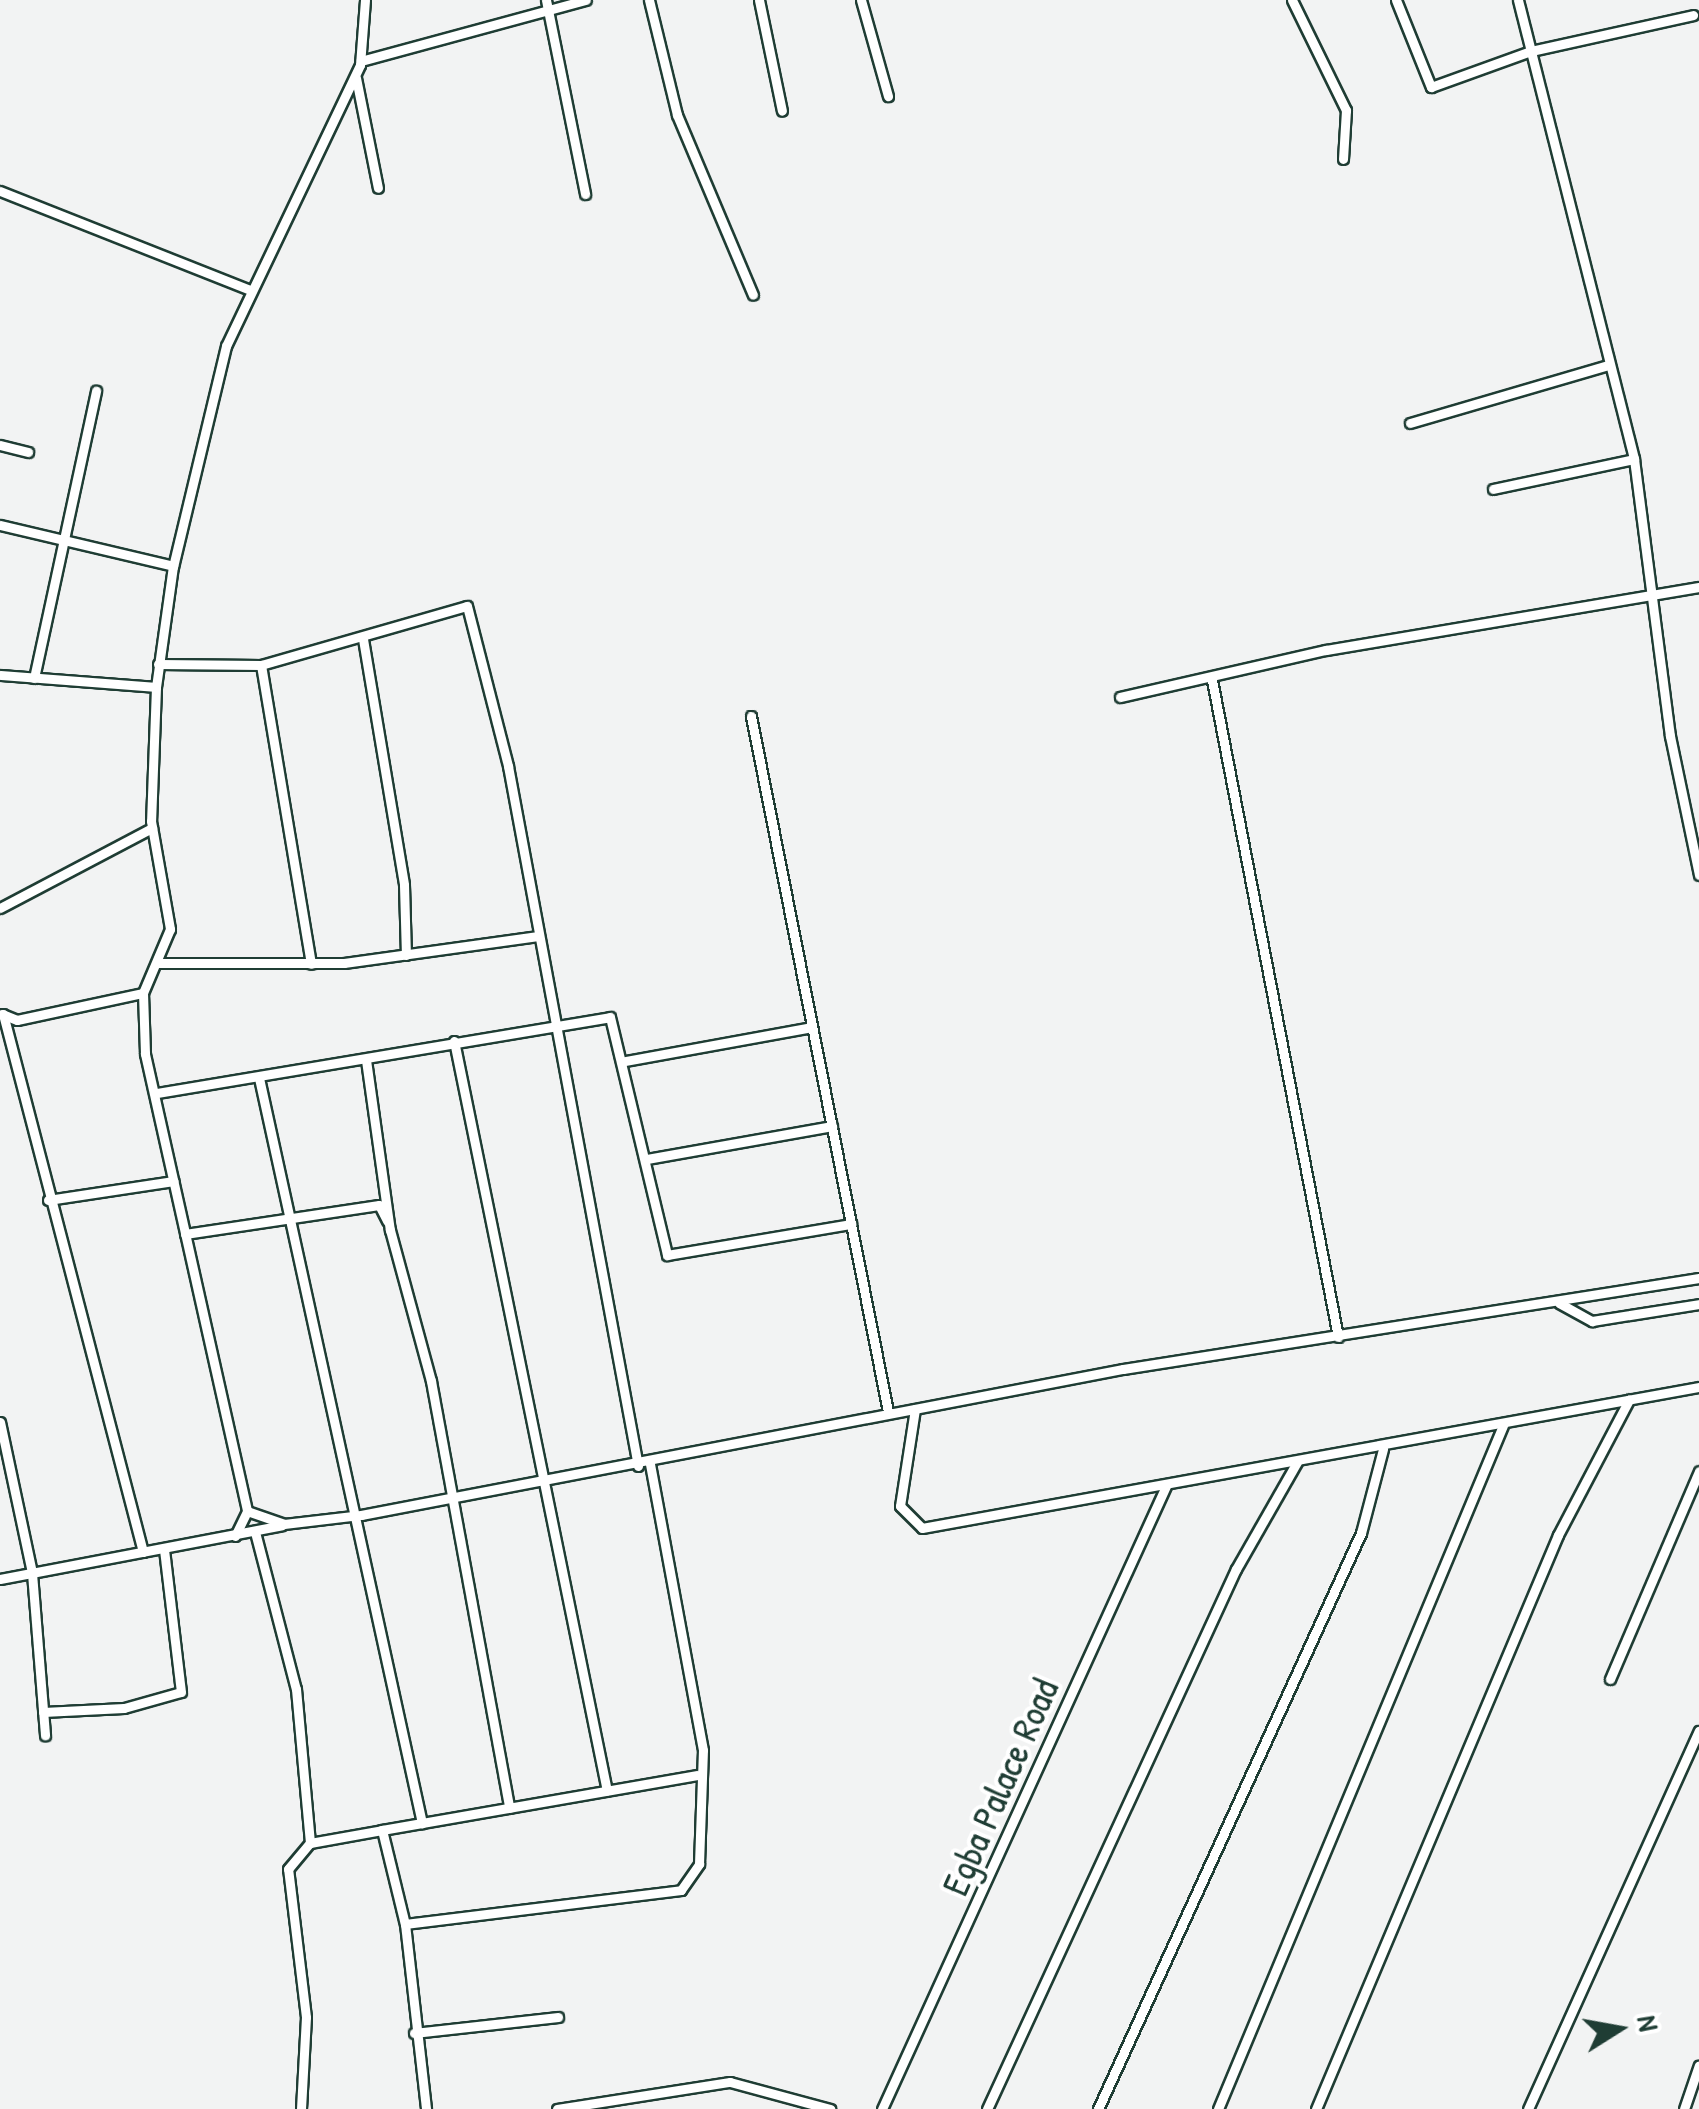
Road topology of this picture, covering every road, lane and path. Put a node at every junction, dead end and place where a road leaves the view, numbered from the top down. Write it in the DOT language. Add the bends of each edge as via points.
graph roads {
  1 [pos="365,0"];
  2 [pos="546,0"];
  3 [pos="586,0"];
  4 [pos="649,0"];
  5 [pos="760,0"];
  6 [pos="861,0"];
  7 [pos="1292,0"];
  8 [pos="1396,0"];
  9 [pos="1518,0"];
  10 [pos="549,12"];
  11 [pos="1697,17"];
  12 [pos="1531,51"];
  13 [pos="361,61"];
  14 [pos="356,76"];
  15 [pos="888,96"];
  16 [pos="782,111"];
  17 [pos="1342,159"];
  18 [pos="378,188"];
  19 [pos="0,191"];
  20 [pos="586,194"];
  21 [pos="250,290"];
  22 [pos="752,295"];
  23 [pos="1608,366"];
  24 [pos="96,391"];
  25 [pos="1410,423"];
  26 [pos="0,445"];
  27 [pos="28,452"];
  28 [pos="1634,459"];
  29 [pos="1492,488"];
  30 [pos="0,525"];
  31 [pos="63,541"];
  32 [pos="173,566"];
  33 [pos="1699,587"];
  34 [pos="1651,597"];
  35 [pos="363,639"];
  36 [pos="158,664"];
  37 [pos="261,665"];
  38 [pos="0,675"];
  39 [pos="34,678"];
  40 [pos="1212,680"];
  41 [pos="156,686"];
  42 [pos="1120,697"];
  43 [pos="751,716"];
  44 [pos="152,828"];
  45 [pos="1699,875"];
  46 [pos="0,908"];
  47 [pos="538,936"];
  48 [pos="406,955"];
  49 [pos="158,963"];
  50 [pos="311,964"];
  51 [pos="143,993"];
  52 [pos="2,1013"];
  53 [pos="550,1026"];
  54 [pos="812,1027"];
  55 [pos="454,1042"];
  56 [pos="366,1060"];
  57 [pos="625,1060"];
  58 [pos="259,1078"];
  59 [pos="157,1093"];
  60 [pos="832,1126"];
  61 [pos="646,1159"];
  62 [pos="174,1181"];
  63 [pos="48,1200"];
  64 [pos="292,1224"];
  65 [pos="851,1224"];
  66 [pos="185,1234"];
  67 [pos="1699,1278"];
  68 [pos="1558,1302"];
  69 [pos="1699,1304"];
  70 [pos="1338,1336"];
  71 [pos="422,1362"];
  72 [pos="1699,1386"];
  73 [pos="1629,1400"];
  74 [pos="916,1408"];
  75 [pos="888,1412"];
  76 [pos="0,1422"];
  77 [pos="1504,1423"];
  78 [pos="1384,1448"];
  79 [pos="1297,1462"];
  80 [pos="650,1463"];
  81 [pos="638,1466"];
  82 [pos="1699,1471"];
  83 [pos="550,1480"];
  84 [pos="1166,1486"];
  85 [pos="450,1496"];
  86 [pos="247,1510"];
  87 [pos="361,1515"];
  88 [pos="284,1524"];
  89 [pos="256,1532"];
  90 [pos="235,1536"];
  91 [pos="164,1549"];
  92 [pos="143,1552"];
  93 [pos="32,1573"];
  94 [pos="0,1579"];
  95 [pos="1610,1679"];
  96 [pos="43,1712"];
  97 [pos="1699,1731"];
  98 [pos="45,1735"];
  99 [pos="697,1775"];
  100 [pos="607,1791"];
  101 [pos="509,1808"];
  102 [pos="422,1823"];
  103 [pos="382,1830"];
  104 [pos="310,1843"];
  105 [pos="405,1924"];
  106 [pos="558,2018"];
  107 [pos="414,2033"];
  108 [pos="1699,2064"];
  109 [pos="301,2109"];
  110 [pos="426,2109"];
  111 [pos="557,2109"];
  112 [pos="830,2109"];
  113 [pos="882,2109"];
  114 [pos="988,2109"];
  115 [pos="1098,2109"];
  116 [pos="1218,2109"];
  117 [pos="1316,2109"];
  118 [pos="1528,2109"];
  119 [pos="1684,2109"];
  1 -- 13 [label="street"];
  2 -- 10 [label="street"];
  3 -- 10 [label="street"];
  4 -- 22 [label="street" via="677,115"];
  5 -- 16 [label="street"];
  6 -- 15 [label="street"];
  7 -- 17 [label="street" via="1346,110"];
  8 -- 12 [label="street" via="1428,86"];
  9 -- 12 [label="street"];
  10 -- 13 [label="street"];
  10 -- 20 [label="street"];
  11 -- 12 [label="street"];
  12 -- 23 [label="street"];
  13 -- 14 [label="street"];
  14 -- 18 [label="street"];
  14 -- 21 [label="street"];
  19 -- 21 [label="street"];
  21 -- 32 [label="street" via="226,346"];
  23 -- 25 [label="street"];
  23 -- 28 [label="street"];
  24 -- 31 [label="street"];
  26 -- 27 [label="street"];
  28 -- 29 [label="street"];
  28 -- 34 [label="street"];
  30 -- 31 [label="street"];
  31 -- 32 [label="street"];
  31 -- 39 [label="street"];
  32 -- 36 [label="street"];
  33 -- 34 [label="street"];
  34 -- 40 [label="street" via="1326,650"];
  34 -- 45 [label="street"];
  35 -- 37 [label="street"];
  35 -- 47 [label="street" via="466,606"];
  35 -- 48 [label="street" via="404,885"];
  36 -- 37 [label="street"];
  36 -- 41 [label="street"];
  37 -- 50 [label="street"];
  38 -- 39 [label="street"];
  39 -- 41 [label="street"];
  40 -- 42 [label="street"];
  40 -- 70 [label="street"];
  41 -- 44 [label="street"];
  43 -- 54 [label="street"];
  44 -- 46 [label="street"];
  44 -- 49 [label="street" via="170,928"];
  47 -- 48 [label="street"];
  47 -- 53 [label="street"];
  48 -- 50 [label="street"];
  49 -- 50 [label="street"];
  49 -- 51 [label="street"];
  51 -- 52 [label="street" via="17,1020"];
  51 -- 59 [label="street"];
  52 -- 63 [label="street"];
  53 -- 55 [label="street"];
  53 -- 57 [label="street" via="610,1018"];
  53 -- 81 [label="street"];
  54 -- 57 [label="street"];
  54 -- 60 [label="street"];
  55 -- 56 [label="street"];
  55 -- 83 [label="street"];
  56 -- 58 [label="street"];
  56 -- 85 [label="street" via="390,1230 431,1381"];
  57 -- 61 [label="street"];
  58 -- 59 [label="street"];
  58 -- 64 [label="street"];
  59 -- 62 [label="street"];
  60 -- 61 [label="street"];
  60 -- 65 [label="street"];
  61 -- 65 [label="street" via="667,1255"];
  62 -- 63 [label="street"];
  62 -- 66 [label="street"];
  63 -- 92 [label="street"];
  64 -- 66 [label="street"];
  64 -- 71 [label="street" via="379,1205"];
  64 -- 87 [label="street"];
  65 -- 75 [label="street"];
  66 -- 86 [label="street"];
  67 -- 68 [label="street"];
  68 -- 69 [label="street" via="1592,1321"];
  68 -- 70 [label="street"];
  70 -- 74 [label="street"];
  72 -- 73 [label="street"];
  73 -- 77 [label="street"];
  73 -- 117 [label="street" via="1558,1536"];
  74 -- 75 [label="street"];
  74 -- 84 [label="street" via="900,1506 922,1528"];
  75 -- 80 [label="street"];
  76 -- 93 [label="street"];
  77 -- 78 [label="street"];
  77 -- 116 [label="street"];
  78 -- 79 [label="street"];
  78 -- 115 [label="street" via="1361,1534"];
  79 -- 84 [label="street"];
  79 -- 114 [label="street" via="1236,1569"];
  80 -- 81 [label="street"];
  80 -- 99 [label="street" via="702,1750"];
  81 -- 83 [label="street"];
  82 -- 95 [label="street"];
  83 -- 85 [label="street"];
  83 -- 100 [label="street"];
  84 -- 113 [label="street, Egba Palace Road"];
  85 -- 87 [label="street"];
  85 -- 101 [label="street"];
  86 -- 88 [label="street"];
  86 -- 90 [label="street"];
  87 -- 88 [label="street"];
  87 -- 102 [label="street"];
  88 -- 89 [label="street"];
  89 -- 90 [label="street"];
  89 -- 104 [label="street" via="296,1689"];
  90 -- 91 [label="street"];
  91 -- 92 [label="street"];
  91 -- 96 [label="street" via="180,1692 157,1704"];
  92 -- 93 [label="street"];
  93 -- 94 [label="street"];
  93 -- 96 [label="street"];
  96 -- 98 [label="street"];
  97 -- 118 [label="street"];
  99 -- 100 [label="street"];
  99 -- 105 [label="street" via="698,1864 681,1890"];
  100 -- 101 [label="street"];
  101 -- 102 [label="street"];
  102 -- 103 [label="street"];
  103 -- 104 [label="street"];
  103 -- 105 [label="street"];
  104 -- 109 [label="street" via="288,1869 306,2016"];
  105 -- 107 [label="street"];
  106 -- 107 [label="street"];
  107 -- 110 [label="street"];
  108 -- 119 [label="street"];
  111 -- 112 [label="street" via="730,2082"];
}
